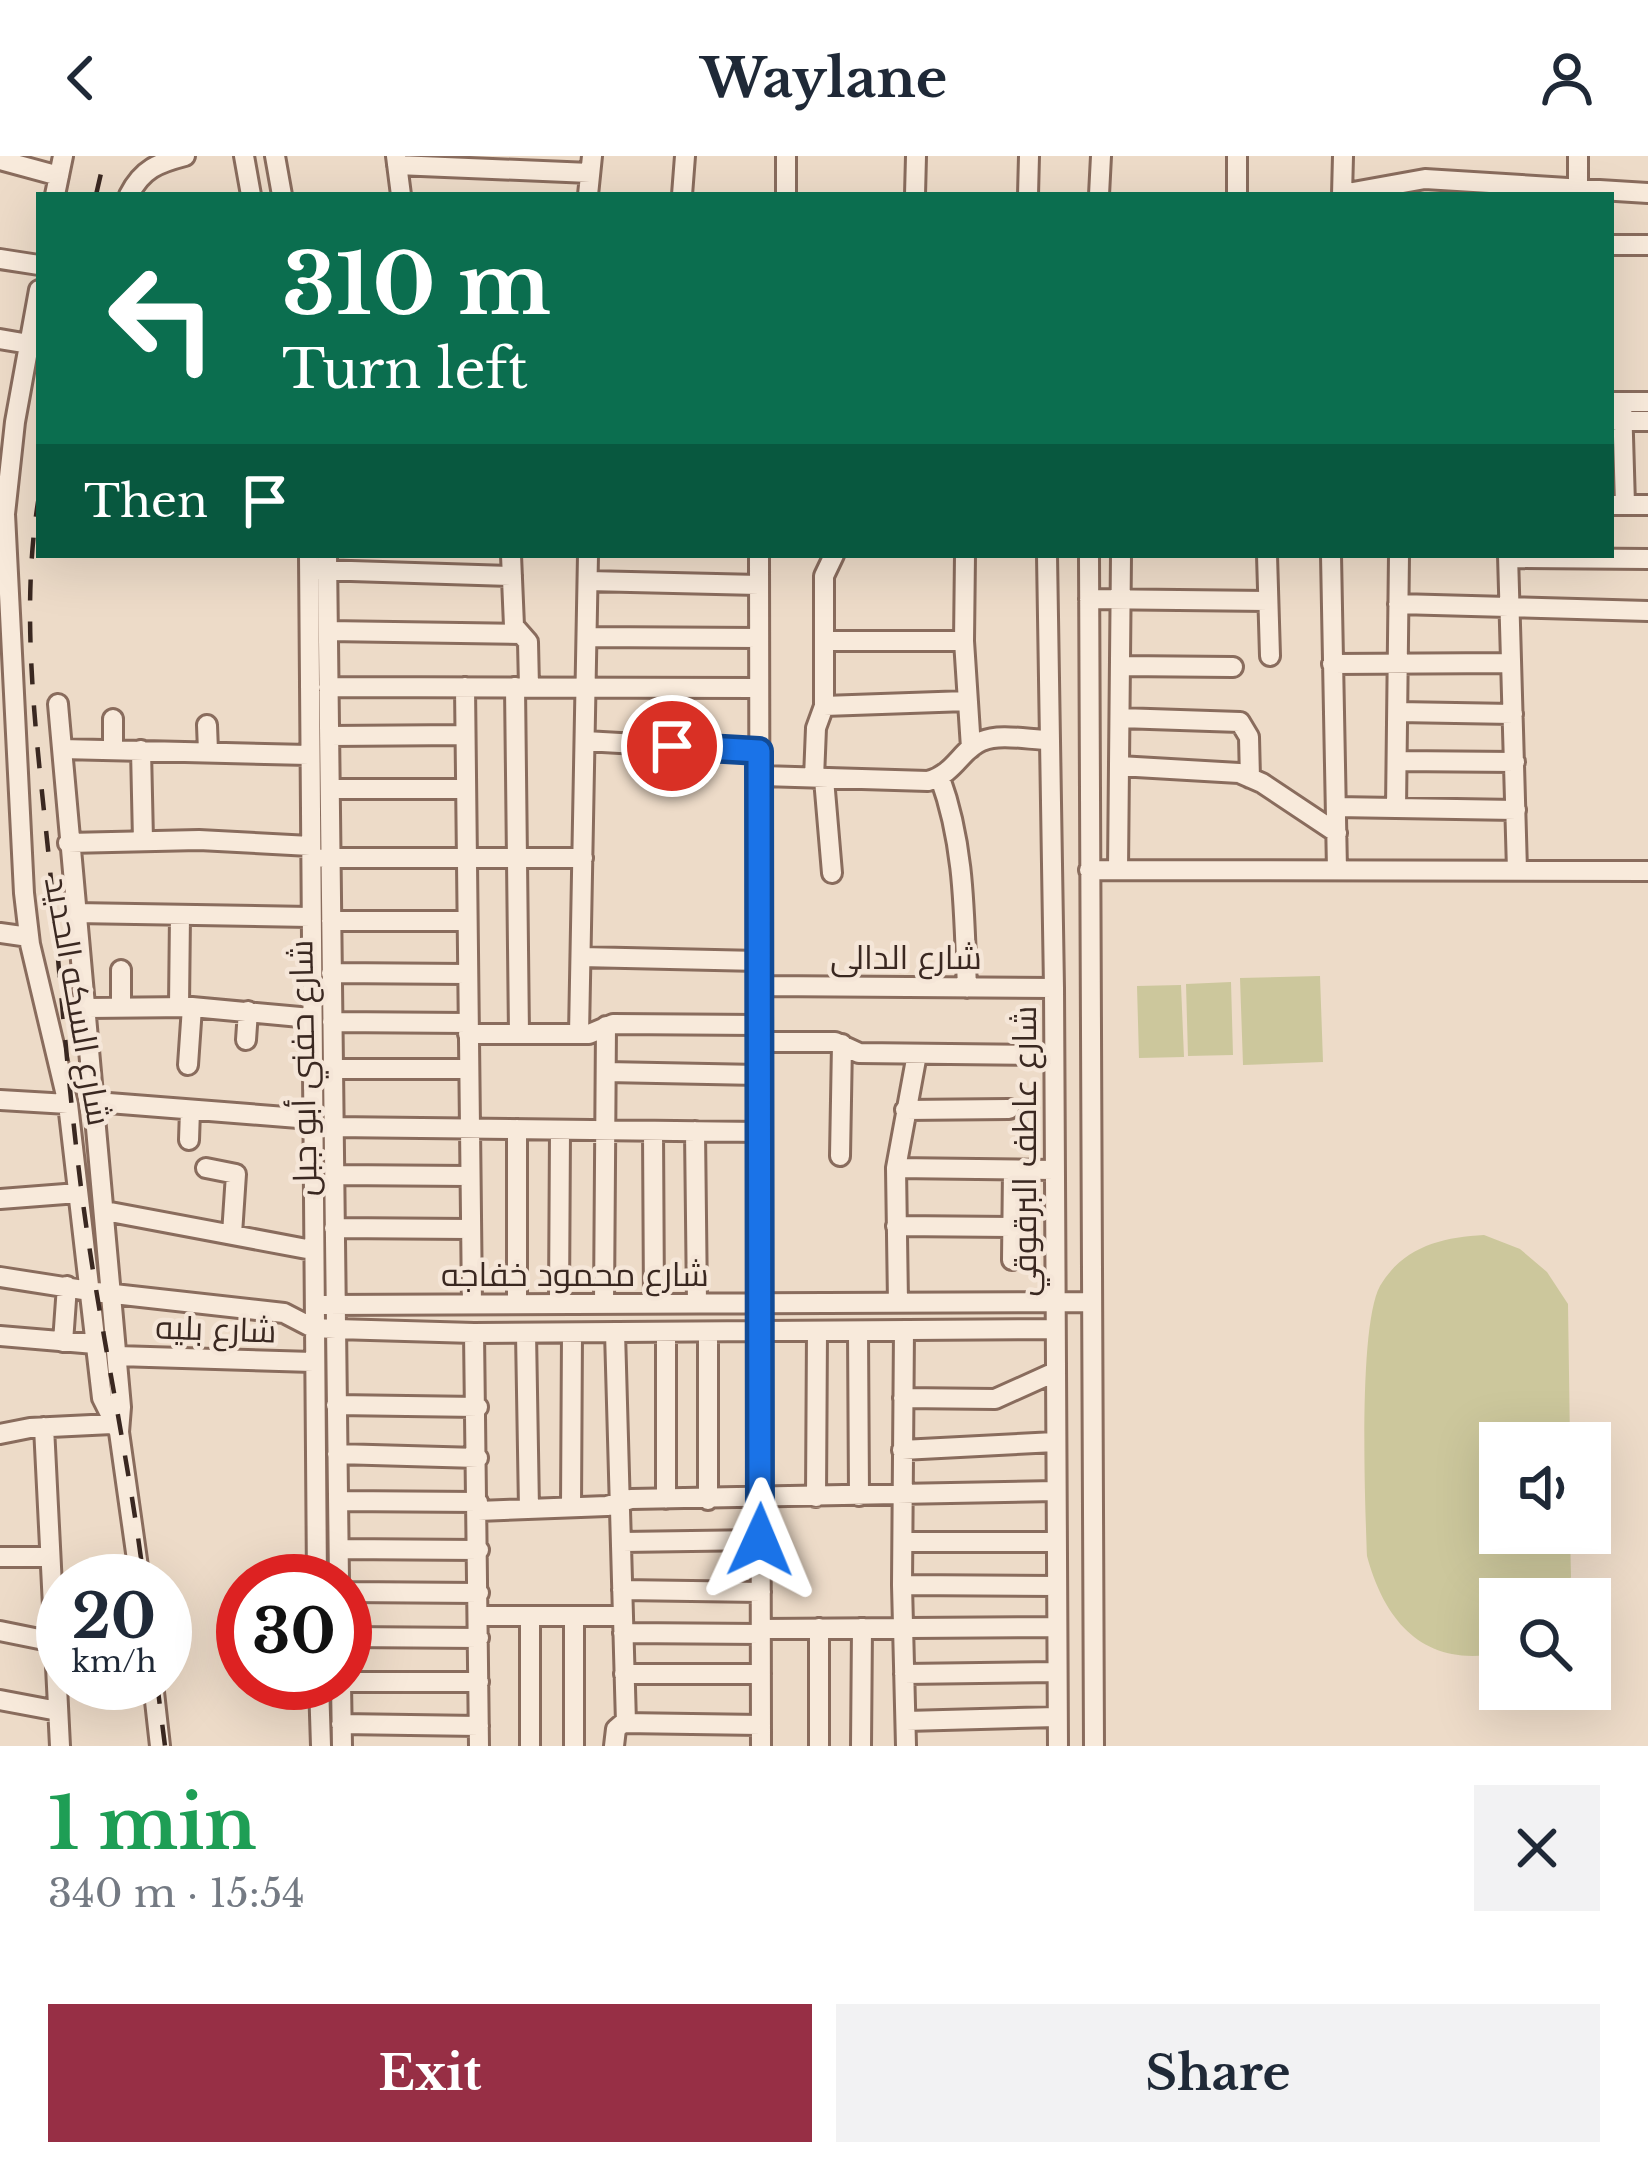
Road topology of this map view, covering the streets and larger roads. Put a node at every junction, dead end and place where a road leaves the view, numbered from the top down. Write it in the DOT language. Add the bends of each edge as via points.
graph roads {
  1 [pos="185,156"];
  2 [pos="244,156"];
  3 [pos="275,156"];
  4 [pos="686,156"];
  5 [pos="786,156"];
  6 [pos="916,156"];
  7 [pos="1029,156"];
  8 [pos="1101,156"];
  9 [pos="1237,156"];
  10 [pos="1343,156"];
  11 [pos="1578,156"];
  12 [pos="0,160"];
  13 [pos="397,161"];
  14 [pos="591,164"];
  15 [pos="59,176"];
  16 [pos="1579,189"];
  17 [pos="130,192"];
  18 [pos="250,192"];
  19 [pos="281,192"];
  20 [pos="401,192"];
  21 [pos="682,192"];
  22 [pos="786,192"];
  23 [pos="915,192"];
  24 [pos="1028,192"];
  25 [pos="1099,192"];
  26 [pos="1237,192"];
  27 [pos="1342,192"];
  28 [pos="1358,192"];
  29 [pos="1648,194"];
  30 [pos="1614,245"];
  31 [pos="1648,245"];
  32 [pos="0,260"];
  33 [pos="36,265"];
  34 [pos="36,306"];
  35 [pos="0,339"];
  36 [pos="29,344"];
  37 [pos="1648,402"];
  38 [pos="1617,412"];
  39 [pos="7,421"];
  40 [pos="1648,421"];
  41 [pos="1617,458"];
  42 [pos="1618,505"];
  43 [pos="1648,505"];
  44 [pos="3,514"];
  45 [pos="511,558"];
  46 [pos="588,558"];
  47 [pos="759,558"];
  48 [pos="833,558"];
  49 [pos="964,558"];
  50 [pos="1047,558"];
  51 [pos="1089,558"];
  52 [pos="1121,558"];
  53 [pos="1267,558"];
  54 [pos="1331,558"];
  55 [pos="1399,558"];
  56 [pos="1508,558"];
  57 [pos="1601,558"];
  58 [pos="1648,559"];
  59 [pos="318,563"];
  60 [pos="512,576"];
  61 [pos="588,581"];
  62 [pos="759,585"];
  63 [pos="6,596"];
  64 [pos="1089,599"];
  65 [pos="1120,601"];
  66 [pos="1268,602"];
  67 [pos="1398,604"];
  68 [pos="1510,606"];
  69 [pos="1648,611"];
  70 [pos="328,631"];
  71 [pos="521,634"];
  72 [pos="587,637"];
  73 [pos="759,638"];
  74 [pos="824,641"];
  75 [pos="964,641"];
  76 [pos="7,649"];
  77 [pos="1270,656"];
  78 [pos="1396,663"];
  79 [pos="1511,663"];
  80 [pos="1332,664"];
  81 [pos="1120,666"];
  82 [pos="1233,667"];
  83 [pos="328,686"];
  84 [pos="465,687"];
  85 [pos="522,687"];
  86 [pos="586,687"];
  87 [pos="759,688"];
  88 [pos="8,692"];
  89 [pos="967,701"];
  90 [pos="58,704"];
  91 [pos="824,706"];
  92 [pos="1398,712"];
  93 [pos="1513,714"];
  94 [pos="1120,718"];
  95 [pos="113,719"];
  96 [pos="207,725"];
  97 [pos="465,735"];
  98 [pos="329,736"];
  99 [pos="1050,740"];
  100 [pos="585,741"];
  101 [pos="971,748"];
  102 [pos="62,749"];
  103 [pos="113,749"];
  104 [pos="141,750"];
  105 [pos="208,751"];
  106 [pos="759,751"];
  107 [pos="309,755"];
  108 [pos="1397,761"];
  109 [pos="1515,762"];
  110 [pos="9,764"];
  111 [pos="1119,766"];
  112 [pos="759,776"];
  113 [pos="819,778"];
  114 [pos="940,778"];
  115 [pos="1250,778"];
  116 [pos="330,789"];
  117 [pos="466,789"];
  118 [pos="1336,807"];
  119 [pos="1396,808"];
  120 [pos="1516,810"];
  121 [pos="1336,833"];
  122 [pos="143,840"];
  123 [pos="68,842"];
  124 [pos="317,854"];
  125 [pos="466,858"];
  126 [pos="517,858"];
  127 [pos="583,858"];
  128 [pos="1089,870"];
  129 [pos="1118,870"];
  130 [pos="1337,870"];
  131 [pos="1517,870"];
  132 [pos="1648,871"];
  133 [pos="832,873"];
  134 [pos="75,913"];
  135 [pos="179,915"];
  136 [pos="310,917"];
  137 [pos="331,921"];
  138 [pos="467,921"];
  139 [pos="0,933"];
  140 [pos="29,937"];
  141 [pos="581,957"];
  142 [pos="759,961"];
  143 [pos="121,970"];
  144 [pos="332,973"];
  145 [pos="467,974"];
  146 [pos="758,986"];
  147 [pos="968,988"];
  148 [pos="1054,988"];
  149 [pos="121,1006"];
  150 [pos="186,1007"];
  151 [pos="87,1009"];
  152 [pos="248,1011"];
  153 [pos="311,1018"];
  154 [pos="332,1022"];
  155 [pos="606,1026"];
  156 [pos="468,1029"];
  157 [pos="519,1034"];
  158 [pos="579,1034"];
  159 [pos="759,1034"];
  160 [pos="246,1040"];
  161 [pos="842,1044"];
  162 [pos="916,1054"];
  163 [pos="1054,1055"];
  164 [pos="188,1065"];
  165 [pos="468,1069"];
  166 [pos="332,1070"];
  167 [pos="606,1072"];
  168 [pos="758,1075"];
  169 [pos="0,1100"];
  170 [pos="96,1102"];
  171 [pos="68,1104"];
  172 [pos="1009,1109"];
  173 [pos="190,1110"];
  174 [pos="905,1110"];
  175 [pos="311,1119"];
  176 [pos="333,1127"];
  177 [pos="468,1129"];
  178 [pos="518,1129"];
  179 [pos="560,1130"];
  180 [pos="605,1130"];
  181 [pos="653,1131"];
  182 [pos="695,1131"];
  183 [pos="759,1132"];
  184 [pos="189,1140"];
  185 [pos="840,1156"];
  186 [pos="206,1168"];
  187 [pos="896,1168"];
  188 [pos="1013,1170"];
  189 [pos="1054,1170"];
  190 [pos="334,1175"];
  191 [pos="469,1176"];
  192 [pos="78,1193"];
  193 [pos="0,1198"];
  194 [pos="105,1211"];
  195 [pos="896,1226"];
  196 [pos="1012,1227"];
  197 [pos="334,1228"];
  198 [pos="469,1228"];
  199 [pos="232,1234"];
  200 [pos="312,1250"];
  201 [pos="1012,1260"];
  202 [pos="0,1277"];
  203 [pos="67,1286"];
  204 [pos="89,1289"];
  205 [pos="112,1294"];
  206 [pos="898,1302"];
  207 [pos="1055,1302"];
  208 [pos="1090,1302"];
  209 [pos="697,1303"];
  210 [pos="759,1303"];
  211 [pos="472,1304"];
  212 [pos="517,1304"];
  213 [pos="559,1304"];
  214 [pos="604,1304"];
  215 [pos="654,1304"];
  216 [pos="312,1305"];
  217 [pos="335,1305"];
  218 [pos="284,1313"];
  219 [pos="313,1328"];
  220 [pos="336,1329"];
  221 [pos="1055,1329"];
  222 [pos="904,1330"];
  223 [pos="759,1331"];
  224 [pos="817,1331"];
  225 [pos="857,1331"];
  226 [pos="615,1332"];
  227 [pos="665,1332"];
  228 [pos="708,1332"];
  229 [pos="474,1333"];
  230 [pos="526,1333"];
  231 [pos="572,1333"];
  232 [pos="0,1336"];
  233 [pos="64,1342"];
  234 [pos="95,1344"];
  235 [pos="117,1356"];
  236 [pos="313,1362"];
  237 [pos="1055,1372"];
  238 [pos="903,1398"];
  239 [pos="336,1405"];
  240 [pos="478,1407"];
  241 [pos="0,1413"];
  242 [pos="44,1427"];
  243 [pos="116,1428"];
  244 [pos="6,1433"];
  245 [pos="1055,1442"];
  246 [pos="902,1450"];
  247 [pos="337,1454"];
  248 [pos="478,1458"];
  249 [pos="1056,1492"];
  250 [pos="902,1495"];
  251 [pos="859,1496"];
  252 [pos="816,1497"];
  253 [pos="761,1498"];
  254 [pos="665,1499"];
  255 [pos="708,1500"];
  256 [pos="338,1501"];
  257 [pos="620,1503"];
  258 [pos="478,1506"];
  259 [pos="571,1507"];
  260 [pos="529,1509"];
  261 [pos="760,1540"];
  262 [pos="622,1542"];
  263 [pos="1056,1542"];
  264 [pos="903,1543"];
  265 [pos="339,1549"];
  266 [pos="478,1550"];
  267 [pos="50,1554"];
  268 [pos="136,1554"];
  269 [pos="317,1554"];
  270 [pos="339,1554"];
  271 [pos="0,1557"];
  272 [pos="36,1557"];
  273 [pos="902,1585"];
  274 [pos="1055,1586"];
  275 [pos="622,1590"];
  276 [pos="372,1592"];
  277 [pos="761,1592"];
  278 [pos="479,1593"];
  279 [pos="479,1616"];
  280 [pos="530,1616"];
  281 [pos="574,1616"];
  282 [pos="623,1625"];
  283 [pos="1057,1627"];
  284 [pos="819,1628"];
  285 [pos="862,1628"];
  286 [pos="903,1628"];
  287 [pos="0,1631"];
  288 [pos="761,1632"];
  289 [pos="372,1637"];
  290 [pos="479,1638"];
  291 [pos="36,1640"];
  292 [pos="1058,1672"];
  293 [pos="625,1674"];
  294 [pos="761,1674"];
  295 [pos="904,1674"];
  296 [pos="479,1682"];
  297 [pos="372,1683"];
  298 [pos="0,1700"];
  299 [pos="156,1710"];
  300 [pos="319,1710"];
  301 [pos="342,1710"];
  302 [pos="58,1711"];
  303 [pos="1057,1717"];
  304 [pos="906,1721"];
  305 [pos="626,1723"];
  306 [pos="341,1724"];
  307 [pos="761,1725"];
  308 [pos="479,1736"];
  309 [pos="60,1746"];
  310 [pos="160,1746"];
  311 [pos="320,1746"];
  312 [pos="342,1746"];
  313 [pos="530,1746"];
  314 [pos="574,1746"];
  315 [pos="614,1746"];
  316 [pos="761,1746"];
  317 [pos="819,1746"];
  318 [pos="861,1746"];
  319 [pos="906,1746"];
  320 [pos="1058,1746"];
  321 [pos="1094,1746"];
  1 -- 17 [label="street" via="155,164"];
  2 -- 18 [label="street"];
  3 -- 19 [label="street"];
  4 -- 21 [label="street"];
  5 -- 22 [label="street"];
  6 -- 23 [label="street"];
  7 -- 24 [label="street"];
  8 -- 25 [label="street"];
  9 -- 26 [label="street"];
  10 -- 27 [label="street"];
  11 -- 16 [label="street"];
  12 -- 15 [label="street"];
  13 -- 14 [label="street"];
  13 -- 20 [label="street"];
  16 -- 28 [label="street" via="1425,179"];
  16 -- 29 [label="street"];
  30 -- 31 [label="street"];
  32 -- 33 [label="street"];
  34 -- 36 [label="street, شارع السكه الحديد"];
  35 -- 36 [label="street"];
  36 -- 39 [label="street, شارع السكه الحديد"];
  37 -- 38 [label="street"];
  38 -- 40 [label="street"];
  38 -- 41 [label="street"];
  39 -- 44 [label="street, شارع السكه الحديد"];
  41 -- 42 [label="street"];
  42 -- 43 [label="street"];
  44 -- 63 [label="street, شارع السكه الحديد"];
  45 -- 60 [label="street"];
  46 -- 61 [label="street"];
  47 -- 62 [label="street"];
  48 -- 74 [label="street" via="824,576"];
  49 -- 75 [label="street"];
  50 -- 99 [label="street, شارع عاطف البرقوقي"];
  51 -- 64 [label="street, شارع عاطف البرقوقي"];
  52 -- 65 [label="street"];
  53 -- 66 [label="street"];
  54 -- 80 [label="street"];
  55 -- 67 [label="street"];
  56 -- 68 [label="street"];
  57 -- 58 [label="street"];
  59 -- 60 [label="street"];
  59 -- 70 [label="street, شارع حفني أبو جبل"];
  59 -- 107 [label="street, شارع حفني أبو جبل"];
  60 -- 71 [label="street"];
  61 -- 62 [label="street"];
  61 -- 72 [label="street"];
  62 -- 73 [label="street"];
  63 -- 76 [label="street, شارع السكه الحديد"];
  64 -- 65 [label="street"];
  64 -- 128 [label="street, شارع عاطف البرقوقي"];
  65 -- 66 [label="street"];
  65 -- 81 [label="street"];
  66 -- 77 [label="street"];
  67 -- 68 [label="street"];
  67 -- 78 [label="street"];
  68 -- 69 [label="street"];
  68 -- 79 [label="street"];
  70 -- 71 [label="street"];
  70 -- 83 [label="street, شارع حفني أبو جبل"];
  71 -- 85 [label="street" via="529,648"];
  72 -- 73 [label="street"];
  72 -- 86 [label="street"];
  73 -- 87 [label="street"];
  74 -- 75 [label="street"];
  74 -- 91 [label="street"];
  75 -- 89 [label="street"];
  76 -- 88 [label="street, شارع السكه الحديد"];
  78 -- 79 [label="street"];
  78 -- 80 [label="street"];
  78 -- 92 [label="street"];
  79 -- 93 [label="street"];
  80 -- 118 [label="street"];
  81 -- 82 [label="street"];
  81 -- 94 [label="street"];
  83 -- 84 [label="street"];
  83 -- 98 [label="street, شارع حفني أبو جبل"];
  84 -- 85 [label="street"];
  84 -- 97 [label="street"];
  85 -- 86 [label="street"];
  85 -- 126 [label="street"];
  86 -- 87 [label="street"];
  86 -- 100 [label="street"];
  87 -- 106 [label="street"];
  88 -- 110 [label="street, شارع السكه الحديد"];
  89 -- 91 [label="street"];
  89 -- 101 [label="street"];
  90 -- 102 [label="street, شارع السكه الحديد"];
  91 -- 113 [label="street" via="816,728"];
  92 -- 93 [label="street"];
  92 -- 108 [label="street"];
  93 -- 109 [label="street"];
  94 -- 111 [label="street"];
  94 -- 115 [label="street" via="1240,722 1249,737"];
  95 -- 103 [label="street"];
  96 -- 105 [label="street"];
  97 -- 98 [label="street"];
  97 -- 117 [label="street"];
  98 -- 116 [label="street, شارع حفني أبو جبل"];
  99 -- 101 [label="street" via="987,739"];
  99 -- 148 [label="street, شارع عاطف البرقوقي"];
  100 -- 106 [label="street"];
  100 -- 127 [label="street"];
  101 -- 114 [label="street"];
  102 -- 103 [label="street"];
  102 -- 123 [label="street, شارع السكه الحديد"];
  103 -- 104 [label="street"];
  104 -- 105 [label="street"];
  104 -- 122 [label="street"];
  105 -- 107 [label="street"];
  106 -- 112 [label="street"];
  107 -- 124 [label="street, شارع حفني أبو جبل"];
  108 -- 109 [label="street"];
  108 -- 119 [label="street"];
  109 -- 120 [label="street"];
  110 -- 140 [label="street, شارع السكه الحديد"];
  111 -- 115 [label="street"];
  111 -- 129 [label="street"];
  112 -- 113 [label="street"];
  112 -- 142 [label="street"];
  113 -- 114 [label="street"];
  113 -- 133 [label="street"];
  114 -- 147 [label="street" via="962,865"];
  115 -- 121 [label="street"];
  116 -- 117 [label="street"];
  116 -- 124 [label="street, شارع حفني أبو جبل"];
  117 -- 125 [label="street"];
  118 -- 119 [label="street"];
  118 -- 121 [label="street"];
  119 -- 120 [label="street"];
  120 -- 131 [label="street"];
  121 -- 130 [label="street"];
  122 -- 123 [label="street"];
  122 -- 124 [label="street"];
  123 -- 134 [label="street, شارع السكه الحديد"];
  124 -- 125 [label="street"];
  124 -- 136 [label="street, شارع حفني أبو جبل"];
  124 -- 137 [label="street, شارع حفني أبو جبل"];
  125 -- 126 [label="street"];
  125 -- 138 [label="street"];
  126 -- 127 [label="street"];
  126 -- 157 [label="street"];
  127 -- 141 [label="street"];
  128 -- 129 [label="street"];
  128 -- 208 [label="street, شارع عاطف البرقوقي"];
  129 -- 130 [label="street"];
  130 -- 131 [label="street"];
  131 -- 132 [label="street"];
  134 -- 135 [label="street"];
  134 -- 151 [label="street, شارع السكه الحديد"];
  135 -- 136 [label="street"];
  135 -- 150 [label="street"];
  136 -- 153 [label="street, شارع حفني أبو جبل"];
  137 -- 138 [label="street"];
  137 -- 144 [label="street, شارع حفني أبو جبل"];
  138 -- 145 [label="street"];
  139 -- 140 [label="street"];
  140 -- 171 [label="street, شارع السكه الحديد"];
  141 -- 142 [label="street"];
  141 -- 158 [label="street"];
  142 -- 146 [label="street"];
  143 -- 149 [label="street"];
  144 -- 145 [label="street"];
  144 -- 154 [label="street, شارع حفني أبو جبل"];
  145 -- 156 [label="street"];
  146 -- 147 [label="street, شارع الدالى"];
  146 -- 159 [label="street"];
  147 -- 148 [label="street, شارع الدالى"];
  148 -- 163 [label="street, شارع عاطف البرقوقي"];
  149 -- 150 [label="street"];
  149 -- 151 [label="street"];
  150 -- 152 [label="street"];
  150 -- 164 [label="street"];
  151 -- 170 [label="street, شارع السكه الحديد"];
  152 -- 153 [label="street"];
  152 -- 160 [label="street"];
  153 -- 175 [label="street, شارع حفني أبو جبل"];
  154 -- 156 [label="street"];
  154 -- 166 [label="street, شارع حفني أبو جبل"];
  155 -- 158 [label="street"];
  155 -- 159 [label="street"];
  155 -- 167 [label="street"];
  156 -- 157 [label="street"];
  156 -- 165 [label="street"];
  157 -- 158 [label="street"];
  159 -- 161 [label="street"];
  159 -- 168 [label="street"];
  161 -- 162 [label="street" via="859,1053"];
  161 -- 185 [label="street"];
  162 -- 163 [label="street"];
  162 -- 174 [label="street"];
  163 -- 189 [label="street, شارع عاطف البرقوقي"];
  165 -- 166 [label="street"];
  165 -- 177 [label="street"];
  166 -- 176 [label="street, شارع حفني أبو جبل"];
  167 -- 168 [label="street"];
  167 -- 180 [label="street"];
  168 -- 183 [label="street"];
  169 -- 171 [label="street"];
  170 -- 173 [label="street"];
  170 -- 194 [label="street, شارع السكه الحديد"];
  171 -- 192 [label="street, شارع السكه الحديد"];
  172 -- 174 [label="street"];
  173 -- 175 [label="street"];
  173 -- 184 [label="street"];
  174 -- 187 [label="street"];
  175 -- 200 [label="street, شارع حفني أبو جبل"];
  176 -- 177 [label="street"];
  176 -- 190 [label="street, شارع حفني أبو جبل"];
  177 -- 178 [label="street"];
  177 -- 191 [label="street"];
  178 -- 179 [label="street"];
  178 -- 212 [label="street"];
  179 -- 180 [label="street"];
  179 -- 213 [label="street"];
  180 -- 181 [label="street"];
  180 -- 214 [label="street"];
  181 -- 182 [label="street"];
  181 -- 215 [label="street"];
  182 -- 183 [label="street"];
  182 -- 209 [label="street"];
  183 -- 210 [label="street"];
  186 -- 199 [label="street" via="236,1174"];
  187 -- 188 [label="street"];
  187 -- 195 [label="street"];
  188 -- 189 [label="street"];
  188 -- 196 [label="street"];
  189 -- 207 [label="street, شارع عاطف البرقوقي"];
  190 -- 191 [label="street"];
  190 -- 197 [label="street, شارع حفني أبو جبل"];
  191 -- 198 [label="street"];
  192 -- 193 [label="street"];
  192 -- 204 [label="street, شارع السكه الحديد"];
  194 -- 199 [label="street"];
  194 -- 205 [label="street, شارع السكه الحديد"];
  195 -- 196 [label="street"];
  195 -- 206 [label="street"];
  196 -- 201 [label="street"];
  197 -- 198 [label="street"];
  197 -- 217 [label="street, شارع حفني أبو جبل"];
  198 -- 211 [label="street"];
  199 -- 200 [label="street"];
  200 -- 216 [label="street, شارع حفني أبو جبل"];
  202 -- 203 [label="street"];
  203 -- 204 [label="street"];
  203 -- 233 [label="street"];
  204 -- 205 [label="street"];
  204 -- 234 [label="street, شارع السكه الحديد"];
  205 -- 218 [label="street"];
  205 -- 235 [label="street, شارع السكه الحديد"];
  206 -- 207 [label="street, شارع محمود خفاجه"];
  206 -- 210 [label="street, شارع محمود خفاجه"];
  207 -- 208 [label="street, شارع محمود خفاجه"];
  207 -- 221 [label="street, شارع عاطف البرقوقي"];
  208 -- 321 [label="street, شارع عاطف البرقوقي"];
  209 -- 210 [label="street, شارع محمود خفاجه"];
  209 -- 215 [label="street, شارع محمود خفاجه"];
  210 -- 223 [label="street"];
  211 -- 212 [label="street, شارع محمود خفاجه"];
  211 -- 217 [label="street, شارع محمود خفاجه"];
  212 -- 213 [label="street, شارع محمود خفاجه"];
  213 -- 214 [label="street, شارع محمود خفاجه"];
  214 -- 215 [label="street, شارع محمود خفاجه"];
  216 -- 217 [label="street, شارع محمود خفاجه"];
  216 -- 218 [label="street, شارع محمود خفاجه"];
  216 -- 219 [label="street, شارع حفني أبو جبل"];
  217 -- 220 [label="street, شارع حفني أبو جبل"];
  218 -- 219 [label="street"];
  219 -- 220 [label="street, شارع محمود خفاجه"];
  219 -- 236 [label="street, شارع حفني أبو جبل"];
  220 -- 229 [label="street, شارع محمود خفاجه"];
  220 -- 239 [label="street, شارع حفني أبو جبل"];
  221 -- 222 [label="street, شارع محمود خفاجه"];
  221 -- 237 [label="street, شارع عاطف البرقوقي"];
  222 -- 225 [label="street, شارع محمود خفاجه"];
  222 -- 238 [label="street"];
  223 -- 224 [label="street, شارع محمود خفاجه"];
  223 -- 228 [label="street, شارع محمود خفاجه"];
  223 -- 253 [label="street"];
  224 -- 225 [label="street, شارع محمود خفاجه"];
  224 -- 252 [label="street"];
  225 -- 251 [label="street"];
  226 -- 227 [label="street, شارع محمود خفاجه"];
  226 -- 231 [label="street, شارع محمود خفاجه"];
  226 -- 257 [label="street"];
  227 -- 228 [label="street, شارع محمود خفاجه"];
  227 -- 254 [label="street"];
  228 -- 255 [label="street"];
  229 -- 230 [label="street, شارع محمود خفاجه"];
  229 -- 240 [label="street"];
  230 -- 231 [label="street, شارع محمود خفاجه"];
  230 -- 260 [label="street"];
  231 -- 259 [label="street"];
  232 -- 233 [label="street"];
  233 -- 234 [label="street"];
  234 -- 243 [label="street, شارع السكه الحديد" via="102,1398"];
  235 -- 236 [label="street, شارع بليه"];
  235 -- 243 [label="street, شارع السكه الحديد"];
  236 -- 269 [label="street, شارع حفني أبو جبل"];
  237 -- 238 [label="street" via="995,1399"];
  237 -- 245 [label="street, شارع عاطف البرقوقي"];
  238 -- 246 [label="street"];
  239 -- 240 [label="street"];
  239 -- 247 [label="street, شارع حفني أبو جبل"];
  240 -- 248 [label="street"];
  241 -- 244 [label="street"];
  242 -- 243 [label="street"];
  242 -- 244 [label="street"];
  242 -- 267 [label="street"];
  243 -- 268 [label="street, شارع السكه الحديد"];
  245 -- 246 [label="street"];
  245 -- 249 [label="street, شارع عاطف البرقوقي"];
  246 -- 250 [label="street"];
  247 -- 248 [label="street"];
  247 -- 256 [label="street, شارع حفني أبو جبل"];
  248 -- 258 [label="street"];
  249 -- 250 [label="street"];
  249 -- 263 [label="street, شارع عاطف البرقوقي"];
  250 -- 251 [label="street"];
  250 -- 264 [label="street"];
  251 -- 252 [label="street"];
  252 -- 253 [label="street"];
  253 -- 255 [label="street"];
  253 -- 261 [label="street"];
  254 -- 255 [label="street"];
  254 -- 257 [label="street"];
  256 -- 258 [label="street"];
  256 -- 265 [label="street, شارع حفني أبو جبل"];
  257 -- 259 [label="street"];
  257 -- 262 [label="street"];
  258 -- 260 [label="street"];
  258 -- 266 [label="street"];
  259 -- 260 [label="street"];
  261 -- 262 [label="street"];
  261 -- 277 [label="street"];
  262 -- 275 [label="street"];
  263 -- 264 [label="street"];
  263 -- 274 [label="street, شارع عاطف البرقوقي"];
  264 -- 273 [label="street"];
  265 -- 266 [label="street"];
  265 -- 270 [label="street, شارع حفني أبو جبل"];
  266 -- 278 [label="street"];
  271 -- 272 [label="street"];
  273 -- 274 [label="street"];
  273 -- 286 [label="street"];
  274 -- 283 [label="street, شارع عاطف البرقوقي"];
  275 -- 277 [label="street"];
  275 -- 282 [label="street"];
  276 -- 278 [label="street"];
  277 -- 288 [label="street"];
  278 -- 279 [label="street"];
  279 -- 280 [label="street"];
  279 -- 290 [label="street"];
  280 -- 281 [label="street"];
  280 -- 313 [label="street"];
  281 -- 282 [label="street"];
  281 -- 314 [label="street"];
  282 -- 288 [label="street"];
  282 -- 293 [label="street"];
  283 -- 286 [label="street"];
  283 -- 292 [label="street, شارع عاطف البرقوقي"];
  284 -- 285 [label="street"];
  284 -- 288 [label="street"];
  284 -- 317 [label="street"];
  285 -- 286 [label="street"];
  285 -- 318 [label="street"];
  286 -- 295 [label="street"];
  287 -- 291 [label="street"];
  288 -- 294 [label="street"];
  289 -- 290 [label="street"];
  290 -- 296 [label="street"];
  292 -- 295 [label="street"];
  292 -- 303 [label="street, شارع عاطف البرقوقي"];
  293 -- 294 [label="street"];
  293 -- 305 [label="street"];
  294 -- 307 [label="street"];
  295 -- 304 [label="street"];
  296 -- 297 [label="street"];
  296 -- 308 [label="street"];
  298 -- 302 [label="street"];
  299 -- 310 [label="street"];
  300 -- 311 [label="street"];
  301 -- 306 [label="street"];
  302 -- 309 [label="street"];
  303 -- 304 [label="street"];
  303 -- 320 [label="street, شارع عاطف البرقوقي"];
  304 -- 319 [label="street"];
  305 -- 307 [label="street"];
  305 -- 315 [label="street" via="616,1729"];
  306 -- 308 [label="street"];
  306 -- 312 [label="street"];
  307 -- 316 [label="street"];
}
